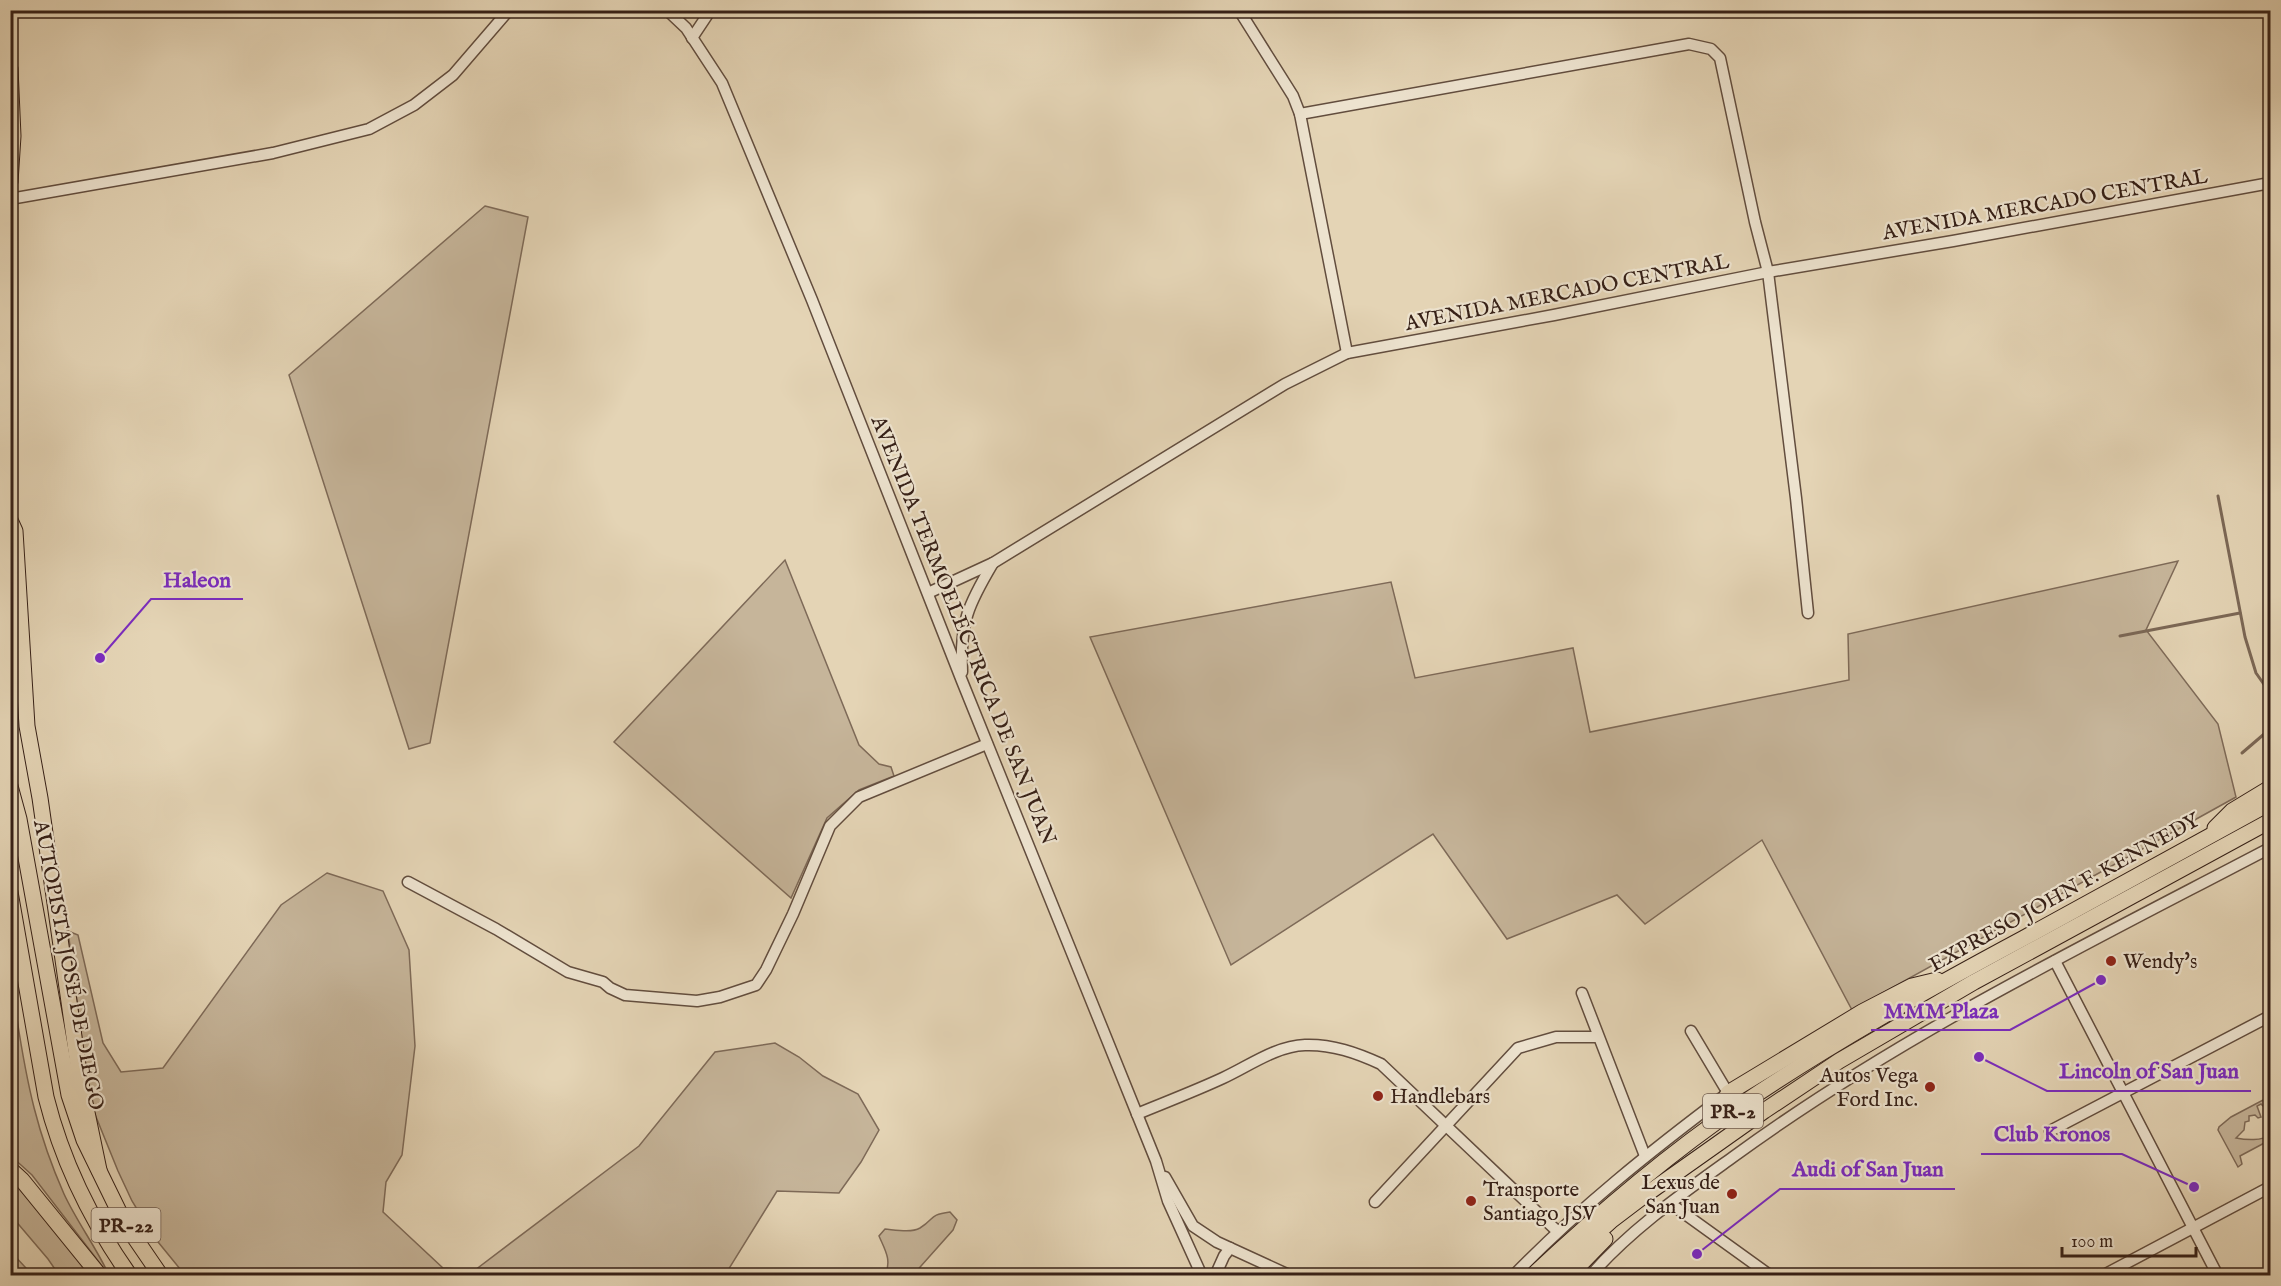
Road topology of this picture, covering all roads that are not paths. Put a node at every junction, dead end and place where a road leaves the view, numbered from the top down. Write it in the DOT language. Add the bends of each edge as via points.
graph roads {
  1 [pos="509,10"];
  2 [pos="668,10"];
  3 [pos="713,10"];
  4 [pos="1239,10"];
  5 [pos="692,38"];
  6 [pos="10,68"];
  7 [pos="1300,114"];
  8 [pos="10,182"];
  9 [pos="2271,183"];
  10 [pos="10,200"];
  11 [pos="1768,272"];
  12 [pos="1347,353"];
  13 [pos="10,520"];
  14 [pos="993,563"];
  15 [pos="928,593"];
  16 [pos="1808,613"];
  17 [pos="962,681"];
  18 [pos="987,744"];
  19 [pos="10,786"];
  20 [pos="2271,788"];
  21 [pos="2271,803"];
  22 [pos="2271,821"];
  23 [pos="2199,842"];
  24 [pos="2271,849"];
  25 [pos="408,882"];
  26 [pos="10,892"];
  27 [pos="2055,960"];
  28 [pos="1954,975"];
  29 [pos="1582,993"];
  30 [pos="2271,1016"];
  31 [pos="1691,1031"];
  32 [pos="1597,1037"];
  33 [pos="1728,1093"];
  34 [pos="2122,1093"];
  35 [pos="1137,1114"];
  36 [pos="1444,1125"];
  37 [pos="2050,1131"];
  38 [pos="1645,1156"];
  39 [pos="1156,1161"];
  40 [pos="10,1169"];
  41 [pos="99,1170"];
  42 [pos="2271,1187"];
  43 [pos="1375,1202"];
  44 [pos="1671,1204"];
  45 [pos="1612,1220"];
  46 [pos="2192,1228"];
  47 [pos="1557,1231"];
  48 [pos="1230,1248"];
  49 [pos="100,1275"];
  50 [pos="130,1275"];
  51 [pos="161,1275"];
  52 [pos="1202,1275"];
  53 [pos="1215,1275"];
  54 [pos="1291,1275"];
  55 [pos="1513,1275"];
  56 [pos="1532,1275"];
  57 [pos="1550,1275"];
  58 [pos="1569,1275"];
  59 [pos="1590,1275"];
  60 [pos="1771,1275"];
  61 [pos="2102,1275"];
  62 [pos="2217,1275"];
  1 -- 10 [label="street" via="453,75 414,105 369,129 273,153"];
  2 -- 5 [label="street, AVENIDA TERMOELÉCTRICA DE SAN JUAN"];
  3 -- 5 [label="street"];
  4 -- 7 [label="street" via="1293,96"];
  5 -- 15 [label="street, AVENIDA TERMOELÉCTRICA DE SAN JUAN" via="727,94"];
  6 -- 8 [label="highway"];
  7 -- 11 [label="street" via="1689,44 1711,49 1720,58"];
  7 -- 12 [label="street"];
  9 -- 11 [label="street, AVENIDA MERCADO CENTRAL"];
  11 -- 12 [label="street, AVENIDA MERCADO CENTRAL"];
  11 -- 16 [label="street"];
  12 -- 14 [label="street, AVENIDA MERCADO CENTRAL" via="1285,384"];
  13 -- 41 [label="highway" via="15,531 27,726 80,1079"];
  14 -- 15 [label="street, AVENIDA MERCADO CENTRAL"];
  14 -- 17 [label="street" via="965,618"];
  15 -- 17 [label="street, AVENIDA TERMOELÉCTRICA DE SAN JUAN"];
  17 -- 18 [label="street, AVENIDA TERMOELÉCTRICA DE SAN JUAN"];
  18 -- 25 [label="street" via="859,797 830,826 793,914 756,985 720,997 697,1001 625,995 603,982 568,972"];
  18 -- 35 [label="street, AVENIDA TERMOELÉCTRICA DE SAN JUAN"];
  19 -- 41 [label="highway, AUTOPISTA JOSÉ DE DIEGO / PR-22" via="69,1095"];
  20 -- 23 [label="highway" via="2232,811"];
  21 -- 23 [label="highway, EXPRESO JOHN F. KENNEDY / PR-2"];
  22 -- 45 [label="highway, EXPRESO JOHN F. KENNEDY / PR-2" via="1974,982 1839,1061"];
  23 -- 28 [label="highway, EXPRESO JOHN F. KENNEDY / PR-2"];
  24 -- 27 [label="street"];
  26 -- 50 [label="highway, AUTOPISTA JOSÉ DE DIEGO / PR-22" via="53,1123 86,1204"];
  27 -- 34 [label="street"];
  27 -- 44 [label="street" via="1852,1076 1757,1139"];
  28 -- 33 [label="highway" via="1902,991"];
  28 -- 56 [label="highway, EXPRESO JOHN F. KENNEDY / PR-2" via="1832,1046 1738,1107 1659,1166"];
  29 -- 32 [label="street"];
  30 -- 34 [label="street"];
  31 -- 33 [label="street"];
  32 -- 36 [label="street" via="1556,1036 1518,1048"];
  32 -- 38 [label="street"];
  33 -- 38 [label="street"];
  34 -- 37 [label="street"];
  34 -- 46 [label="street"];
  35 -- 36 [label="street" via="1273,1053 1311,1045 1345,1050 1381,1064"];
  35 -- 39 [label="street, AVENIDA TERMOELÉCTRICA DE SAN JUAN"];
  36 -- 43 [label="street"];
  36 -- 47 [label="street"];
  38 -- 47 [label="street"];
  39 -- 48 [label="street" via="1193,1226"];
  39 -- 52 [label="street, AVENIDA TERMOELÉCTRICA DE SAN JUAN" via="1168,1201"];
  40 -- 49 [label="highway"];
  41 -- 51 [label="highway, AUTOPISTA JOSÉ DE DIEGO / PR-22" via="124,1222"];
  42 -- 46 [label="street"];
  44 -- 59 [label="street" via="1626,1238"];
  44 -- 60 [label="street"];
  45 -- 57 [label="highway, EXPRESO JOHN F. KENNEDY / PR-2"];
  45 -- 58 [label="highway" via="1607,1237"];
  46 -- 61 [label="street"];
  46 -- 62 [label="street"];
  47 -- 55 [label="street"];
  48 -- 53 [label="street"];
  48 -- 54 [label="street"];
}
